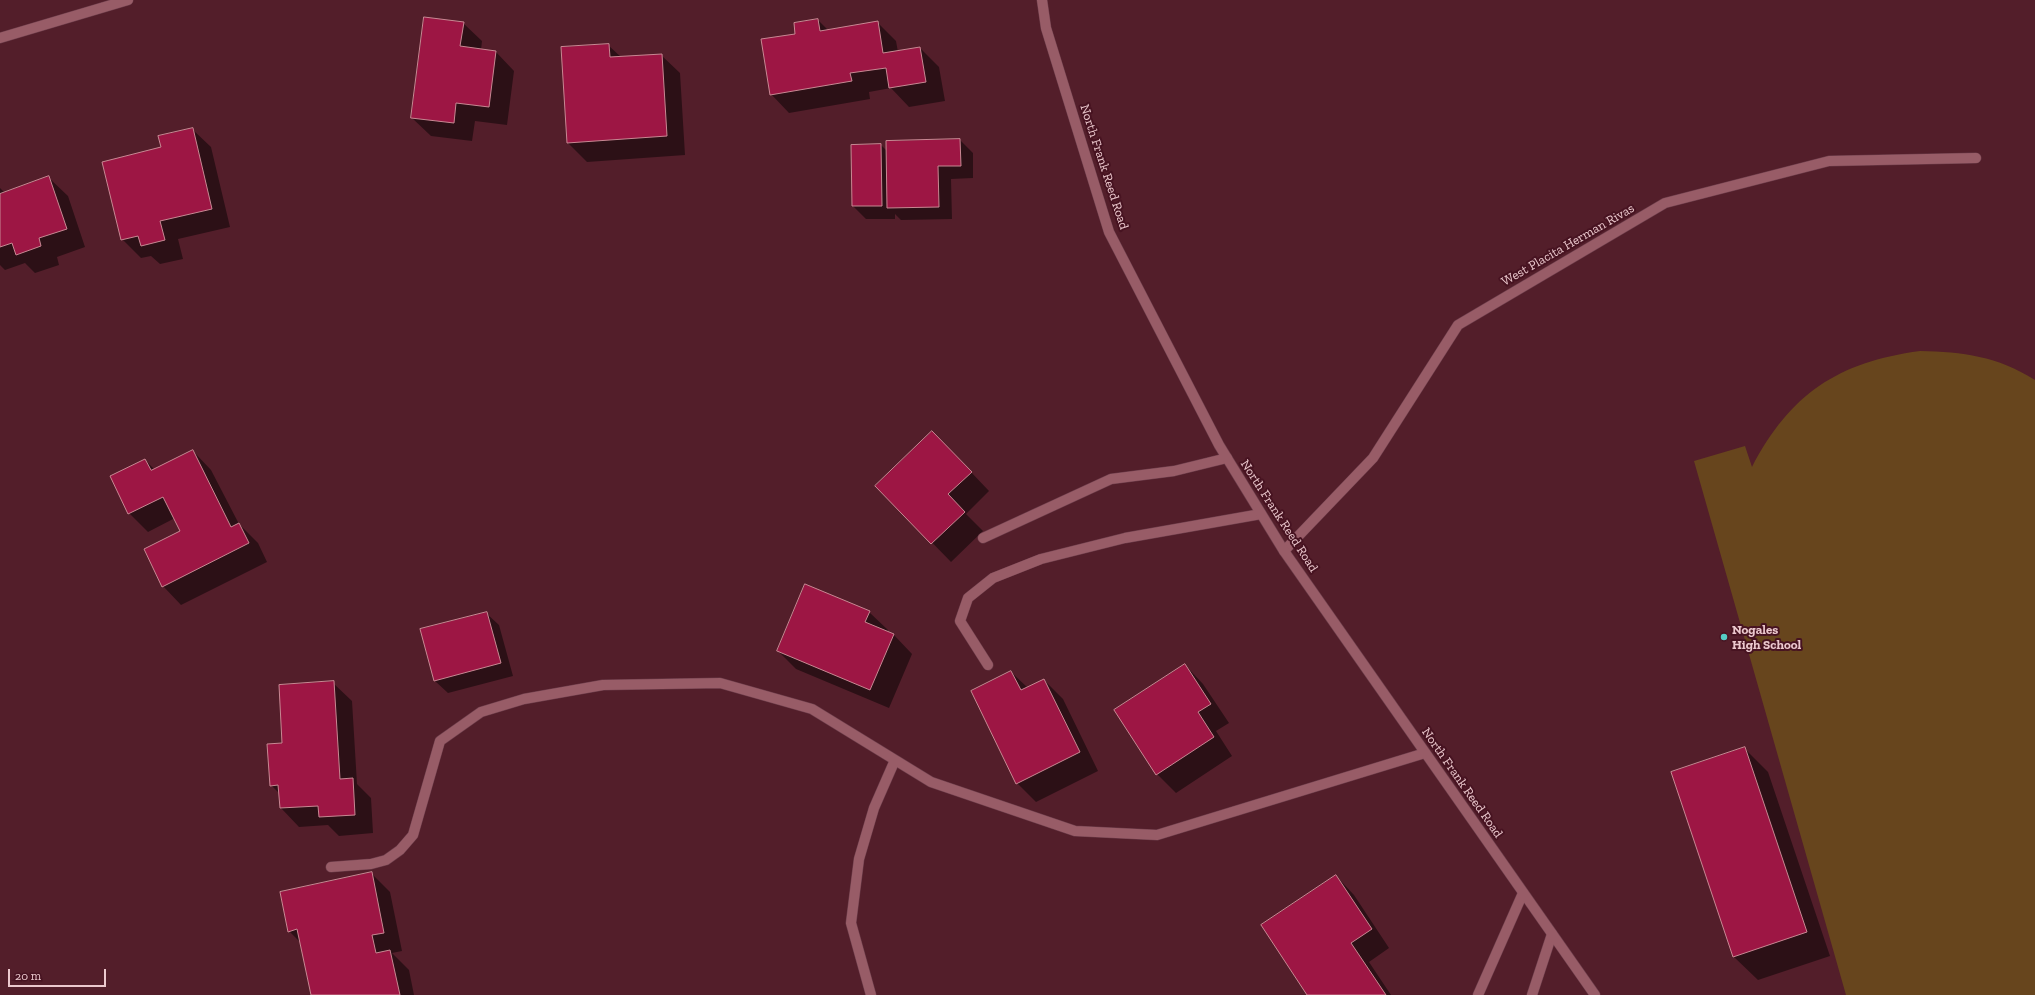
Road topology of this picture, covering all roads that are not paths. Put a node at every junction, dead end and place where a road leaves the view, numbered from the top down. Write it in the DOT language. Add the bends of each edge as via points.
graph roads {
  1 [pos="128,0"];
  2 [pos="1042,0"];
  3 [pos="0,38"];
  4 [pos="1976,158"];
  5 [pos="1227,458"];
  6 [pos="1261,514"];
  7 [pos="984,538"];
  8 [pos="1284,551"];
  9 [pos="988,665"];
  10 [pos="1425,753"];
  11 [pos="895,760"];
  12 [pos="332,867"];
  13 [pos="1524,893"];
  14 [pos="1552,934"];
  15 [pos="871,995"];
  16 [pos="1478,995"];
  17 [pos="1532,995"];
  18 [pos="1595,995"];
  1 -- 3 [label="street"];
  2 -- 5 [label="street, North Frank Reed Road" via="1046,28 1109,232"];
  4 -- 8 [label="street, West Placita Herman Rivas" via="1829,161 1665,203 1458,325 1373,458"];
  5 -- 6 [label="street, North Frank Reed Road"];
  5 -- 7 [label="street" via="1174,471 1111,479"];
  6 -- 8 [label="street, North Frank Reed Road"];
  6 -- 9 [label="street" via="1125,538 1041,559 993,578 968,598 960,621"];
  8 -- 10 [label="street, North Frank Reed Road"];
  10 -- 11 [label="street" via="1157,835 1075,831 931,782"];
  10 -- 13 [label="street, North Frank Reed Road"];
  11 -- 12 [label="street" via="812,709 720,683 602,685 524,699 481,712 440,741 413,835 400,850 386,860 371,864"];
  11 -- 15 [label="street" via="874,808 859,859 851,923"];
  13 -- 14 [label="street, North Frank Reed Road"];
  13 -- 16 [label="street"];
  14 -- 17 [label="street"];
  14 -- 18 [label="street, North Frank Reed Road"];
}
